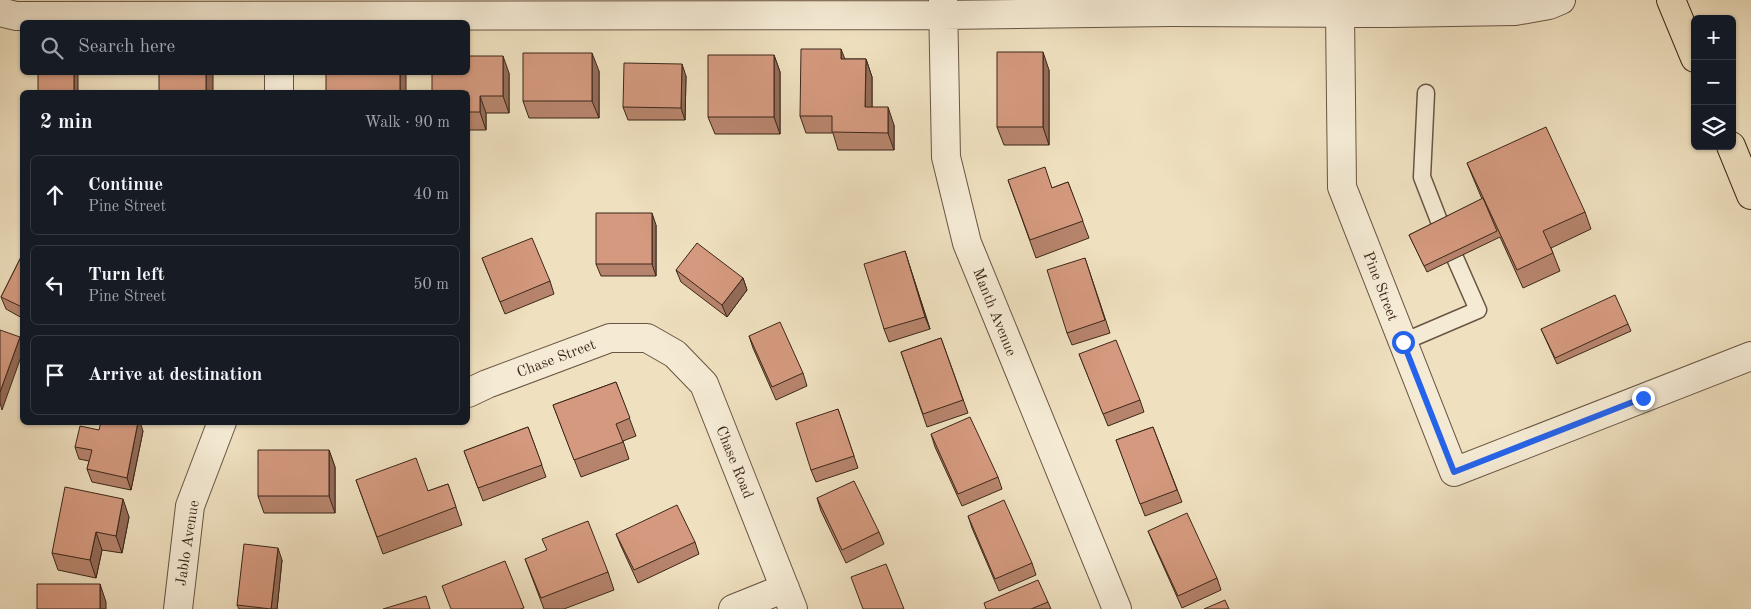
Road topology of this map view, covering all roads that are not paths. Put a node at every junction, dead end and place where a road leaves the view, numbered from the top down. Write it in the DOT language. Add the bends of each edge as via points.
graph roads {
  1 [pos="1561,0"];
  2 [pos="1671,0"];
  3 [pos="646,8"];
  4 [pos="943,8"];
  5 [pos="0,12"];
  6 [pos="280,13"];
  7 [pos="1340,13"];
  8 [pos="1691,48"];
  9 [pos="279,75"];
  10 [pos="279,90"];
  11 [pos="1426,92"];
  12 [pos="1733,150"];
  13 [pos="1751,195"];
  14 [pos="647,338"];
  15 [pos="1403,342"];
  16 [pos="1751,356"];
  17 [pos="470,392"];
  18 [pos="221,425"];
  19 [pos="789,599"];
  20 [pos="178,609"];
  21 [pos="733,609"];
  22 [pos="1117,609"];
  1 -- 7 [label="street" via="1515,11"];
  2 -- 8 [label="main road"];
  3 -- 4 [label="street"];
  3 -- 6 [label="street"];
  4 -- 7 [label="street"];
  4 -- 22 [label="street, Manth Avenue" via="946,157 967,243"];
  5 -- 6 [label="street" via="16,16"];
  7 -- 15 [label="street, Pine Street" via="1342,187"];
  9 -- 10 [label="street"];
  11 -- 15 [label="lane" via="1422,177 1478,310"];
  12 -- 13 [label="main road"];
  14 -- 17 [label="street, Chase Street" via="610,338"];
  14 -- 19 [label="street, Chase Road" via="675,354 704,384"];
  15 -- 16 [label="street, Pine Street" via="1454,472"];
  18 -- 20 [label="street, Jablo Avenue" via="190,506"];
  19 -- 21 [label="street"];
}
